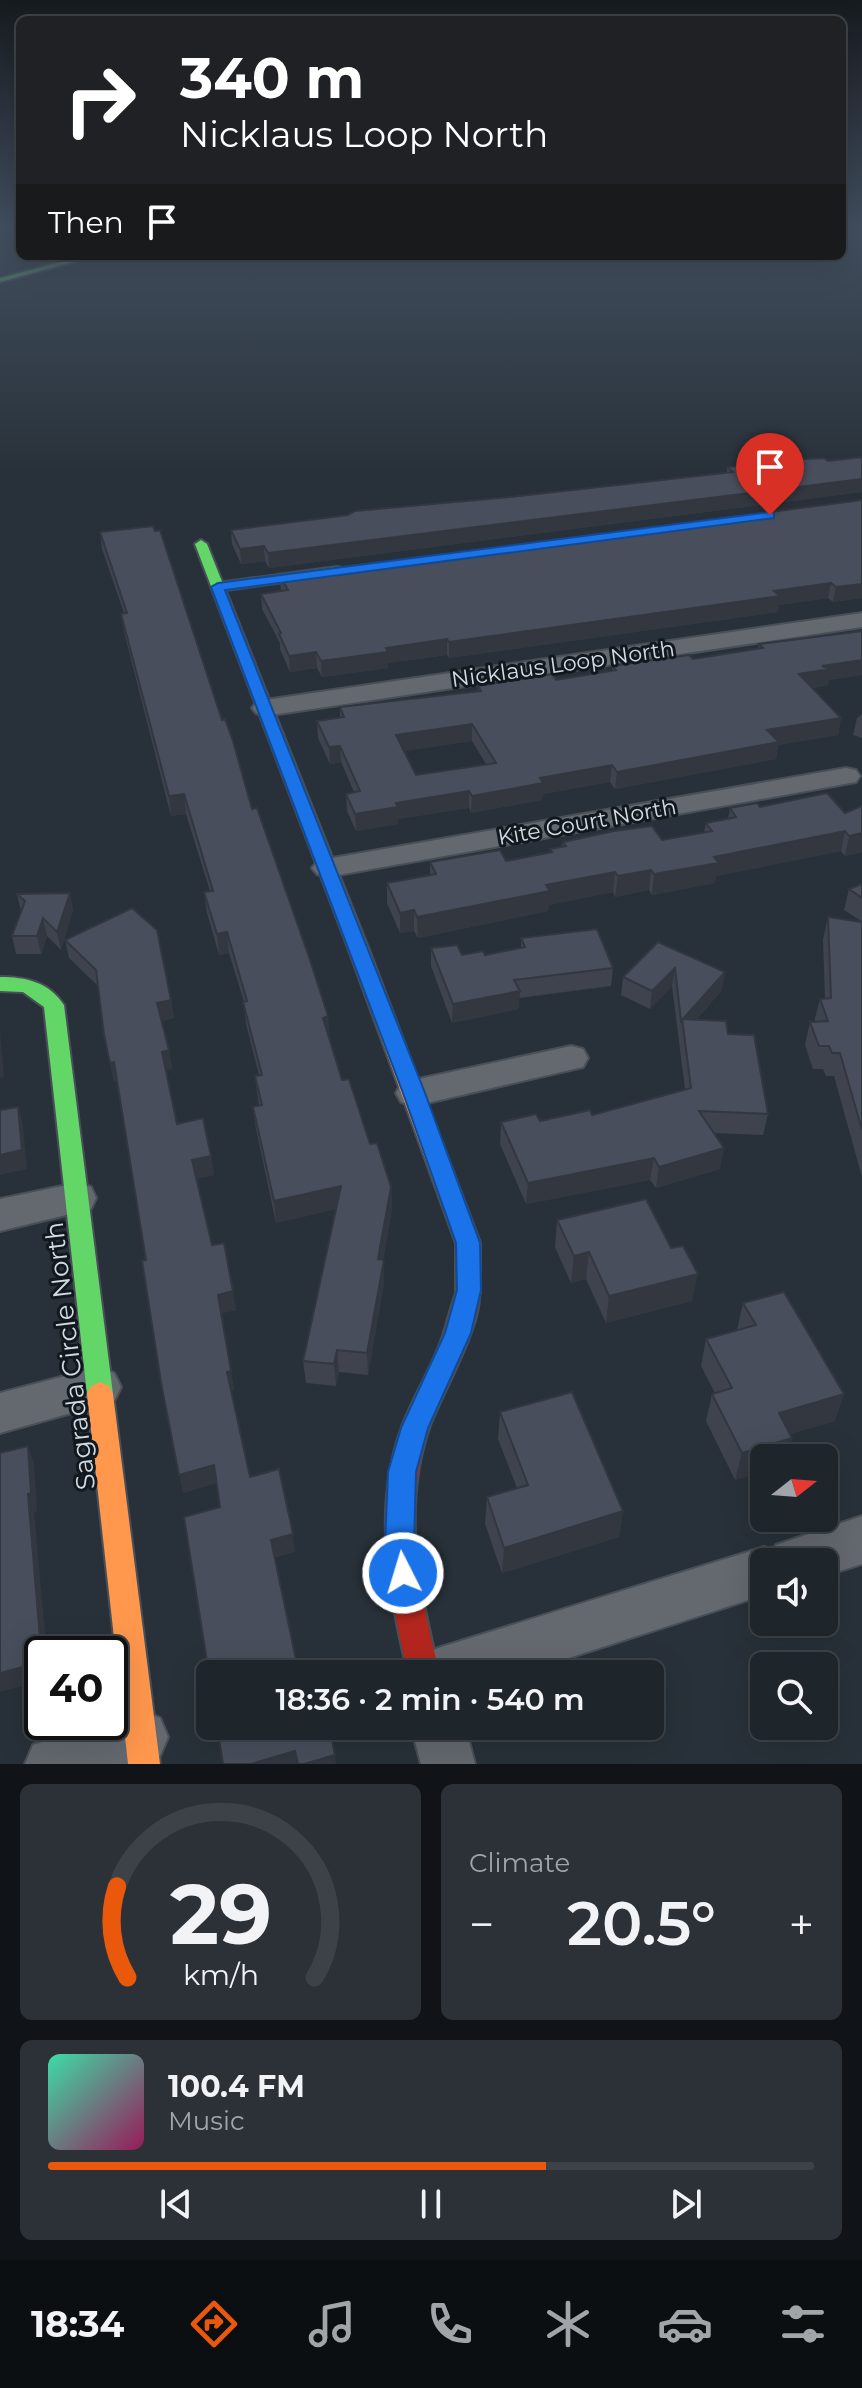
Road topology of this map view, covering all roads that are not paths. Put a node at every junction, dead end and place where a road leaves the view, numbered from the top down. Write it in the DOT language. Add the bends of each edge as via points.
graph roads {
  1 [pos="201,544"];
  2 [pos="359,568"];
  3 [pos="218,587"];
  4 [pos="862,620"];
  5 [pos="265,708"];
  6 [pos="846,776"];
  7 [pos="327,868"];
  8 [pos="0,984"];
  9 [pos="571,1058"];
  10 [pos="414,1093"];
  11 [pos="77,1198"];
  12 [pos="0,1215"];
  13 [pos="99,1387"];
  14 [pos="0,1413"];
  15 [pos="862,1540"];
  16 [pos="837,1548"];
  17 [pos="750,1575"];
  18 [pos="420,1660"];
  19 [pos="482,1660"];
  20 [pos="442,1740"];
  21 [pos="142,1750"];
  22 [pos="52,1764"];
  23 [pos="448,1764"];
  1 -- 3 [label="street"];
  2 -- 3 [label="street"];
  3 -- 5 [label="street"];
  4 -- 5 [label="street, Nicklaus Loop North"];
  5 -- 7 [label="street"];
  6 -- 7 [label="street, Kite Court North"];
  7 -- 10 [label="street"];
  8 -- 11 [label="street, Sagrada Circle North" via="35,986 54,1005"];
  9 -- 10 [label="street"];
  10 -- 18 [label="street" via="468,1243 469,1290 458,1333 415,1428 402,1472 399,1545"];
  11 -- 12 [label="street"];
  11 -- 13 [label="street, Sagrada Circle North"];
  13 -- 14 [label="street"];
  13 -- 21 [label="street, Sagrada Circle North"];
  15 -- 16 [label="street"];
  17 -- 19 [label="street"];
  20 -- 23 [label="street"];
  21 -- 22 [label="street"];
}
